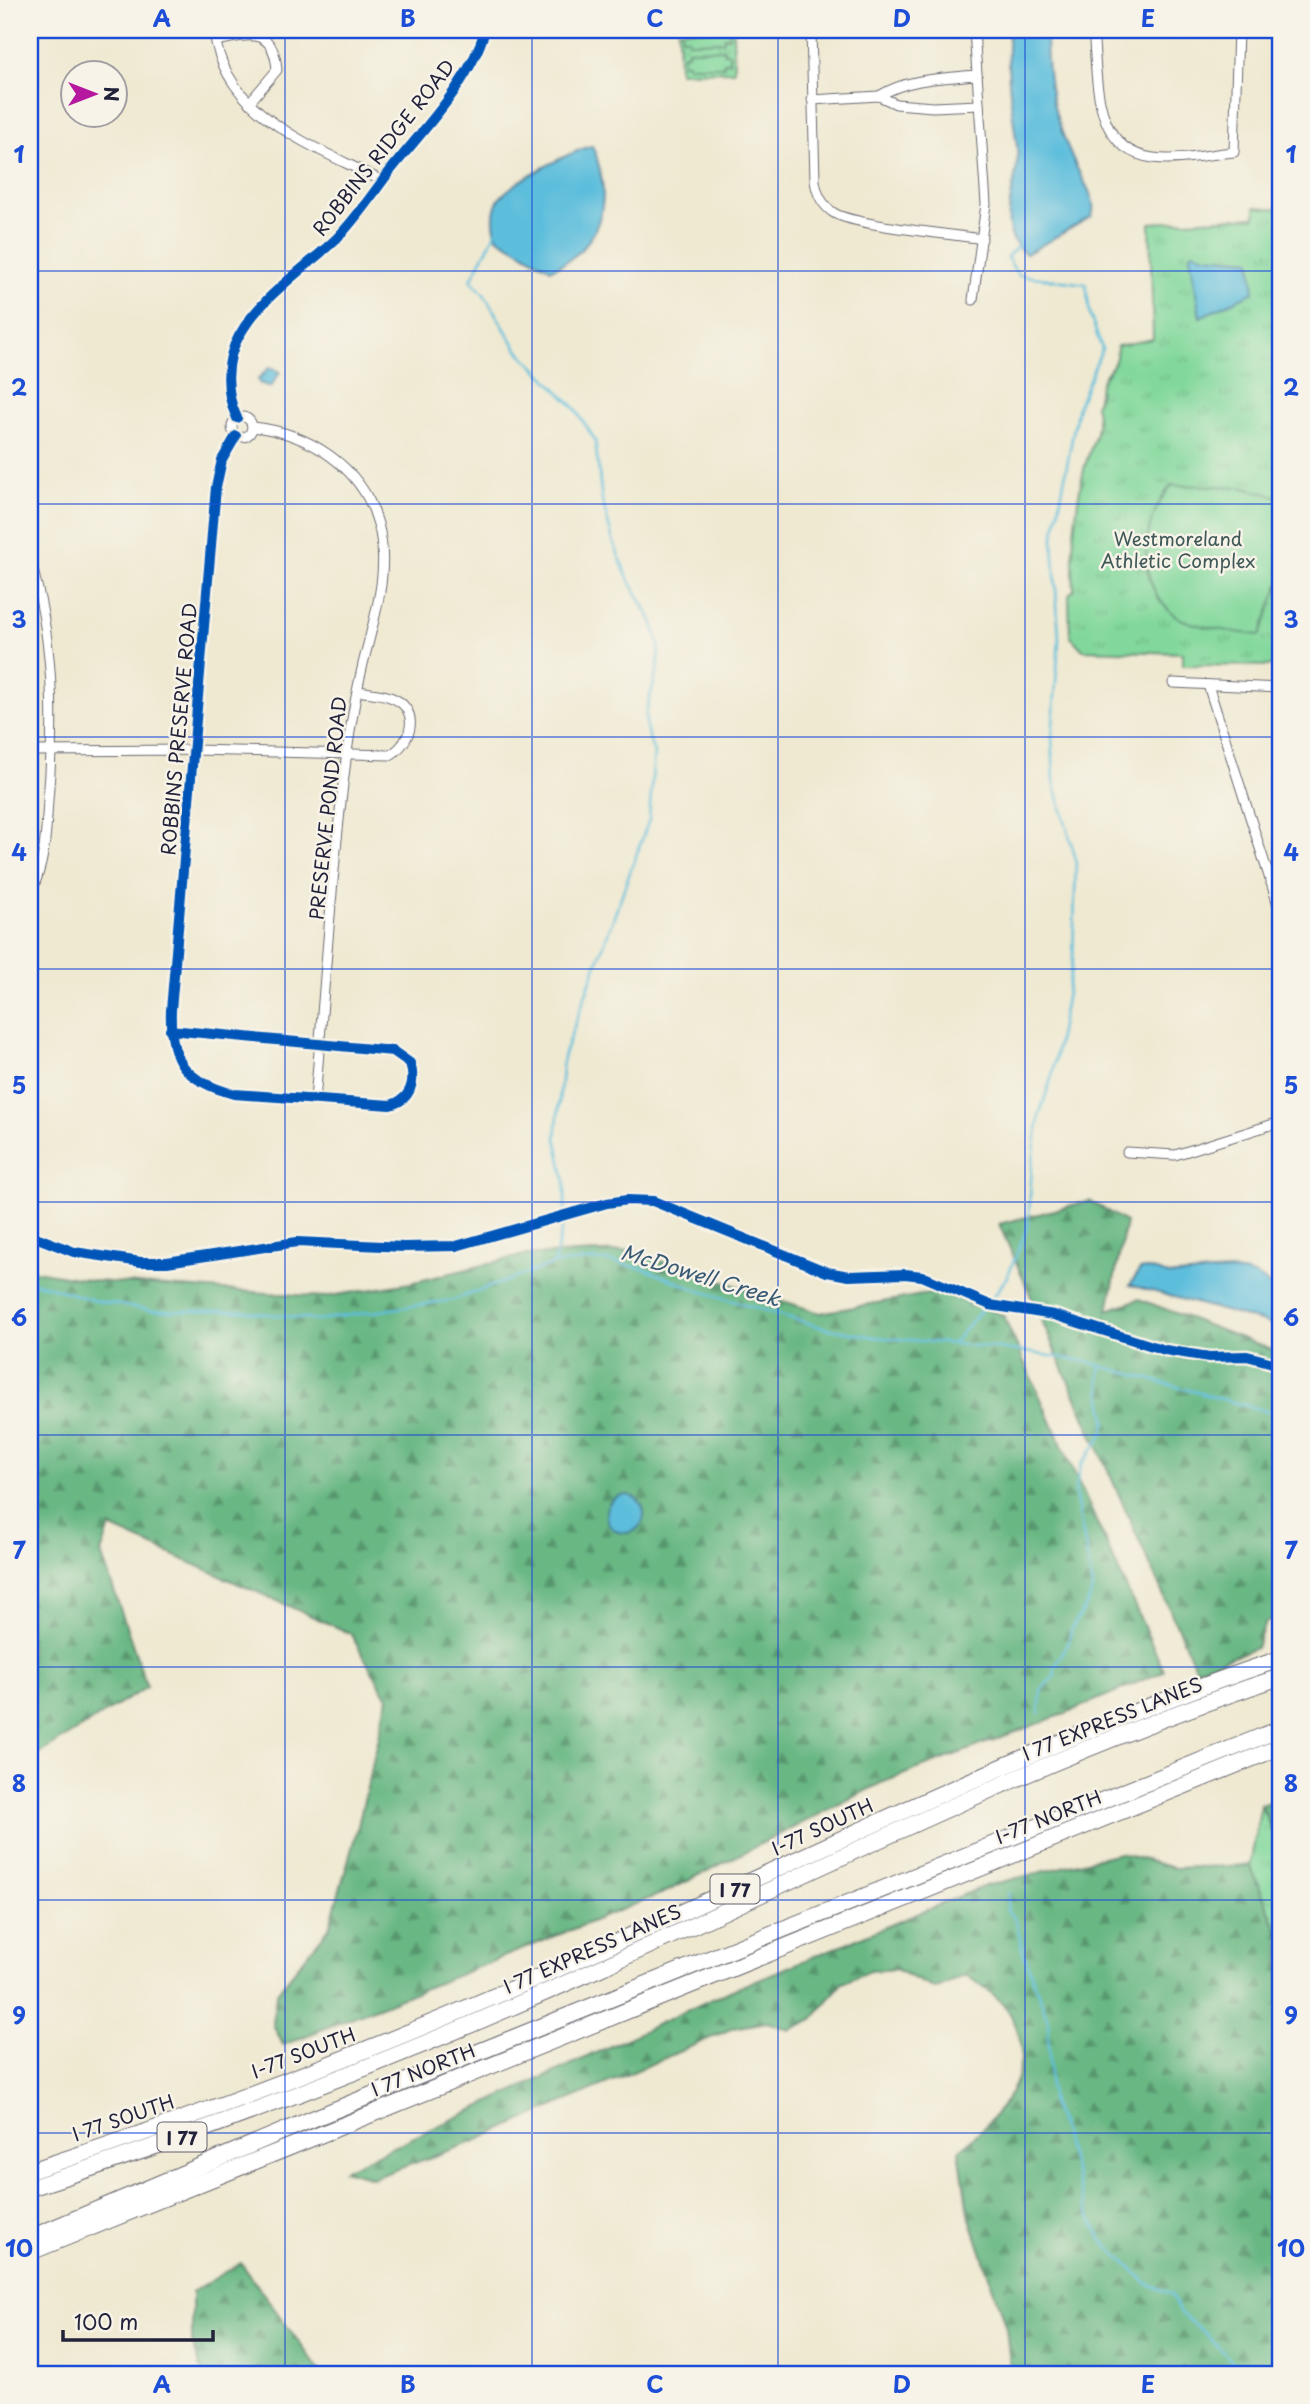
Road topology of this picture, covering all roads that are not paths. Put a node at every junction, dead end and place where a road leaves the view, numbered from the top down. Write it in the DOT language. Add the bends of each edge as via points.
graph roads {
  1 [pos="214,30"];
  2 [pos="485,30"];
  3 [pos="811,30"];
  4 [pos="974,30"];
  5 [pos="1093,30"];
  6 [pos="1238,30"];
  7 [pos="216,41"];
  8 [pos="977,75"];
  9 [pos="879,96"];
  10 [pos="812,100"];
  11 [pos="248,103"];
  12 [pos="979,105"];
  13 [pos="382,181"];
  14 [pos="982,239"];
  15 [pos="972,300"];
  16 [pos="237,418"];
  17 [pos="252,427"];
  18 [pos="236,436"];
  19 [pos="30,560"];
  20 [pos="33,579"];
  21 [pos="1173,683"];
  22 [pos="1208,685"];
  23 [pos="1280,688"];
  24 [pos="358,691"];
  25 [pos="52,750"];
  26 [pos="195,750"];
  27 [pos="30,751"];
  28 [pos="347,752"];
  29 [pos="30,895"];
  30 [pos="1280,911"];
  31 [pos="170,1030"];
  32 [pos="320,1044"];
  33 [pos="316,1100"];
  34 [pos="1280,1122"];
  35 [pos="1127,1152"];
  36 [pos="1280,1659"];
  37 [pos="1280,1677"];
  38 [pos="1280,1729"];
  39 [pos="1280,1746"];
  40 [pos="927,1870"];
  41 [pos="832,1926"];
  42 [pos="332,2081"];
  43 [pos="189,2117"];
  44 [pos="30,2171"];
  45 [pos="30,2188"];
  46 [pos="30,2238"];
  47 [pos="30,2252"];
  1 -- 7 [label="street"];
  2 -- 13 [label="street, ROBBINS RIDGE ROAD" via="461,79"];
  3 -- 10 [label="street"];
  4 -- 8 [label="street"];
  5 -- 6 [label="street" via="1108,132 1119,144 1154,159 1234,152"];
  7 -- 11 [label="street" via="222,64"];
  7 -- 11 [label="street" via="248,35 264,38 276,51 277,70"];
  8 -- 9 [label="street" via="906,84"];
  8 -- 12 [label="street"];
  9 -- 10 [label="street"];
  9 -- 12 [label="street" via="896,104"];
  10 -- 14 [label="street" via="815,181 828,208 849,219"];
  11 -- 13 [label="street" via="264,118"];
  12 -- 14 [label="street" via="986,204"];
  13 -- 16 [label="street, ROBBINS RIDGE ROAD" via="340,235 261,308 238,337 228,379"];
  14 -- 15 [label="street"];
  16 -- 17 [label="street" via="247,418"];
  16 -- 18 [label="street" via="231,426"];
  17 -- 18 [label="street" via="247,436"];
  17 -- 24 [label="street, PRESERVE POND ROAD" via="314,444 337,461 358,485 378,521 383,571"];
  18 -- 26 [label="street, ROBBINS PRESERVE ROAD" via="222,460 216,487"];
  19 -- 20 [label="street"];
  20 -- 25 [label="street" via="49,658"];
  21 -- 22 [label="street"];
  22 -- 23 [label="street"];
  22 -- 30 [label="street"];
  24 -- 28 [label="street, PRESERVE POND ROAD"];
  24 -- 28 [label="street" via="403,704 411,719 411,734 403,748 390,755"];
  25 -- 26 [label="street"];
  25 -- 27 [label="street"];
  25 -- 29 [label="street" via="44,857"];
  26 -- 28 [label="street"];
  26 -- 31 [label="street, ROBBINS PRESERVE ROAD"];
  28 -- 32 [label="street, PRESERVE POND ROAD"];
  31 -- 32 [label="street, ROBBINS PRESERVE ROAD"];
  31 -- 33 [label="street, ROBBINS PRESERVE ROAD" via="178,1060 214,1089"];
  32 -- 33 [label="street, PRESERVE POND ROAD"];
  32 -- 33 [label="street, ROBBINS PRESERVE ROAD" via="393,1051 410,1063 413,1081 406,1098 390,1105"];
  34 -- 35 [label="street" via="1175,1155"];
  36 -- 43 [label="highway, I-77 SOUTH / I 77" via="1079,1734 506,1992"];
  37 -- 42 [label="highway, I 77 EXPRESS LANES / I 77" via="1035,1770 535,1997"];
  38 -- 40 [label="highway, I 77"];
  39 -- 41 [label="highway, I-77 NORTH / I 77"];
  40 -- 41 [label="highway" via="855,1908"];
  40 -- 46 [label="highway, I 77"];
  41 -- 47 [label="highway, I 77 NORTH / I 77"];
  42 -- 43 [label="highway"];
  42 -- 45 [label="highway, I 77 EXPRESS LANES / I 77"];
  43 -- 44 [label="highway, I 77 SOUTH / I 77"];
}
